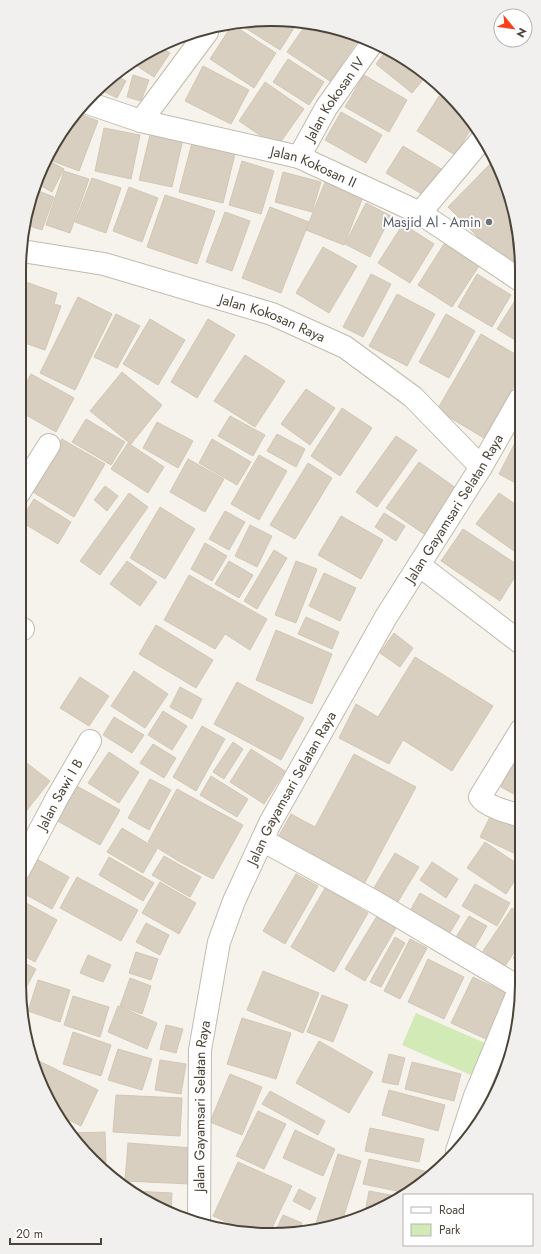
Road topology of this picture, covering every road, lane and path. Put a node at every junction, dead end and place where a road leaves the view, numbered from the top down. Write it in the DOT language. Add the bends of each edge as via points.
graph roads {
  1 [pos="206,34"];
  2 [pos="369,47"];
  3 [pos="92,104"];
  4 [pos="141,121"];
  5 [pos="479,143"];
  6 [pos="298,157"];
  7 [pos="420,214"];
  8 [pos="27,251"];
  9 [pos="515,277"];
  10 [pos="515,408"];
  11 [pos="49,445"];
  12 [pos="481,467"];
  13 [pos="26,482"];
  14 [pos="419,564"];
  15 [pos="515,638"];
  16 [pos="515,740"];
  17 [pos="90,741"];
  18 [pos="515,814"];
  19 [pos="262,840"];
  20 [pos="26,857"];
  21 [pos="515,984"];
  22 [pos="513,1009"];
  23 [pos="462,1134"];
  24 [pos="199,1217"];
  1 -- 4 [label="street"];
  2 -- 6 [label="street, Jalan Kokosan IV" via="326,108"];
  3 -- 4 [label="street, Jalan Kokosan II"];
  4 -- 6 [label="street, Jalan Kokosan II"];
  5 -- 7 [label="street"];
  6 -- 7 [label="street, Jalan Kokosan II"];
  7 -- 9 [label="street, Jalan Kokosan II"];
  8 -- 12 [label="street, Jalan Kokosan Raya" via="104,264 272,314 345,347 413,397"];
  10 -- 12 [label="street, Jalan Gayamsari Selatan Raya"];
  11 -- 13 [label="street"];
  12 -- 14 [label="street, Jalan Gayamsari Selatan Raya"];
  14 -- 15 [label="street"];
  14 -- 19 [label="street, Jalan Gayamsari Selatan Raya" via="386,617"];
  16 -- 18 [label="street" via="480,797 493,806"];
  17 -- 20 [label="street, Jalan Sawi I B"];
  19 -- 21 [label="street" via="375,902"];
  19 -- 24 [label="street, Jalan Gayamsari Selatan Raya" via="234,901 219,942 210,989 200,1050"];
  22 -- 23 [label="street" via="474,1096"];
}
